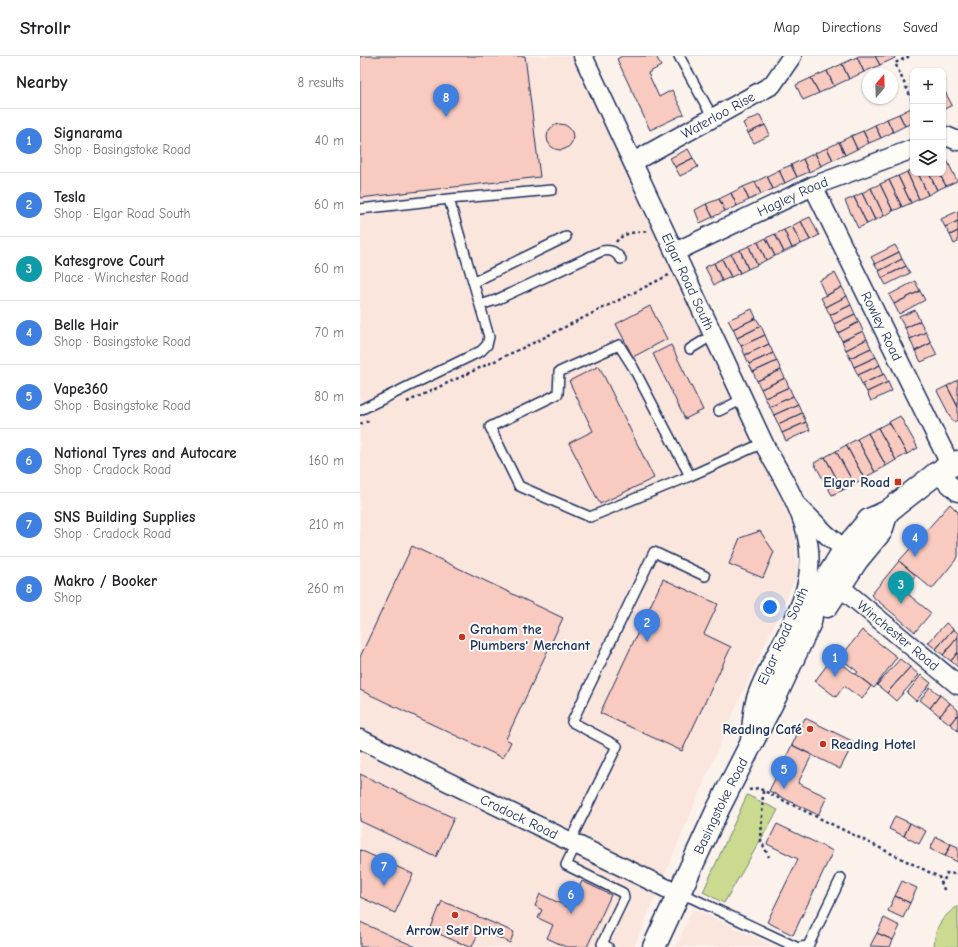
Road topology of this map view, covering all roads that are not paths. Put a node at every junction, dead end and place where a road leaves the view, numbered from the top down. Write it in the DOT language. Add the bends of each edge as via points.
graph roads {
  1 [pos="583,56"];
  2 [pos="679,56"];
  3 [pos="792,56"];
  4 [pos="713,118"];
  5 [pos="946,136"];
  6 [pos="958,141"];
  7 [pos="910,150"];
  8 [pos="633,162"];
  9 [pos="814,186"];
  10 [pos="552,190"];
  11 [pos="450,199"];
  12 [pos="360,208"];
  13 [pos="566,237"];
  14 [pos="675,252"];
  15 [pos="621,259"];
  16 [pos="474,282"];
  17 [pos="480,305"];
  18 [pos="714,335"];
  19 [pos="690,349"];
  20 [pos="743,399"];
  21 [pos="360,410"];
  22 [pos="719,411"];
  23 [pos="763,443"];
  24 [pos="949,467"];
  25 [pos="690,476"];
  26 [pos="958,492"];
  27 [pos="797,505"];
  28 [pos="850,555"];
  29 [pos="705,576"];
  30 [pos="839,586"];
  31 [pos="810,622"];
  32 [pos="958,685"];
  33 [pos="360,739"];
  34 [pos="750,744"];
  35 [pos="573,843"];
  36 [pos="841,878"];
  37 [pos="678,894"];
  38 [pos="608,947"];
  39 [pos="654,947"];
  40 [pos="796,947"];
  41 [pos="802,947"];
  1 -- 8 [label="street, Elgar Road South"];
  2 -- 4 [label="lane"];
  3 -- 4 [label="street, Waterloo Rise" via="772,85"];
  4 -- 8 [label="street, Waterloo Rise"];
  5 -- 6 [label="street"];
  7 -- 9 [label="street, Hagley Road"];
  8 -- 14 [label="street, Elgar Road South"];
  9 -- 14 [label="street, Hagley Road"];
  9 -- 24 [label="street, Rowley Road"];
  10 -- 11 [label="lane"];
  11 -- 12 [label="lane"];
  11 -- 16 [label="lane"];
  13 -- 16 [label="lane"];
  14 -- 18 [label="street, Elgar Road South"];
  15 -- 17 [label="lane" via="616,252 602,251"];
  16 -- 17 [label="lane"];
  17 -- 21 [label="lane" via="488,337 487,345 481,351"];
  18 -- 19 [label="lane"];
  18 -- 20 [label="street, Elgar Road South"];
  20 -- 22 [label="lane"];
  20 -- 23 [label="street, Elgar Road South"];
  23 -- 25 [label="lane"];
  23 -- 27 [label="street, Elgar Road South"];
  24 -- 26 [label="street"];
  24 -- 28 [label="main road, Basingstoke Road" via="887,512 881,531"];
  25 -- 25 [label="lane" via="590,517 519,486 490,427 558,394 559,372 619,345"];
  27 -- 28 [label="street, Elgar Road South"];
  27 -- 34 [label="street, Elgar Road South" via="806,533 810,558 809,578 790,629 758,691 752,717"];
  28 -- 30 [label="main road, Basingstoke Road"];
  28 -- 31 [label="main road, Basingstoke Road" via="827,576 813,602"];
  29 -- 35 [label="lane" via="654,552 572,722 617,746"];
  30 -- 31 [label="main road, Basingstoke Road" via="825,609"];
  30 -- 32 [label="street, Winchester Road"];
  31 -- 34 [label="main road, Basingstoke Road"];
  33 -- 35 [label="street, Cradock Road"];
  34 -- 37 [label="main road, Basingstoke Road"];
  35 -- 37 [label="street, Cradock Road"];
  35 -- 38 [label="lane" via="566,866 623,892 624,898 602,944"];
  36 -- 41 [label="lane" via="808,946"];
  37 -- 39 [label="main road, Basingstoke Road"];
  37 -- 40 [label="lane" via="692,898"];
}
